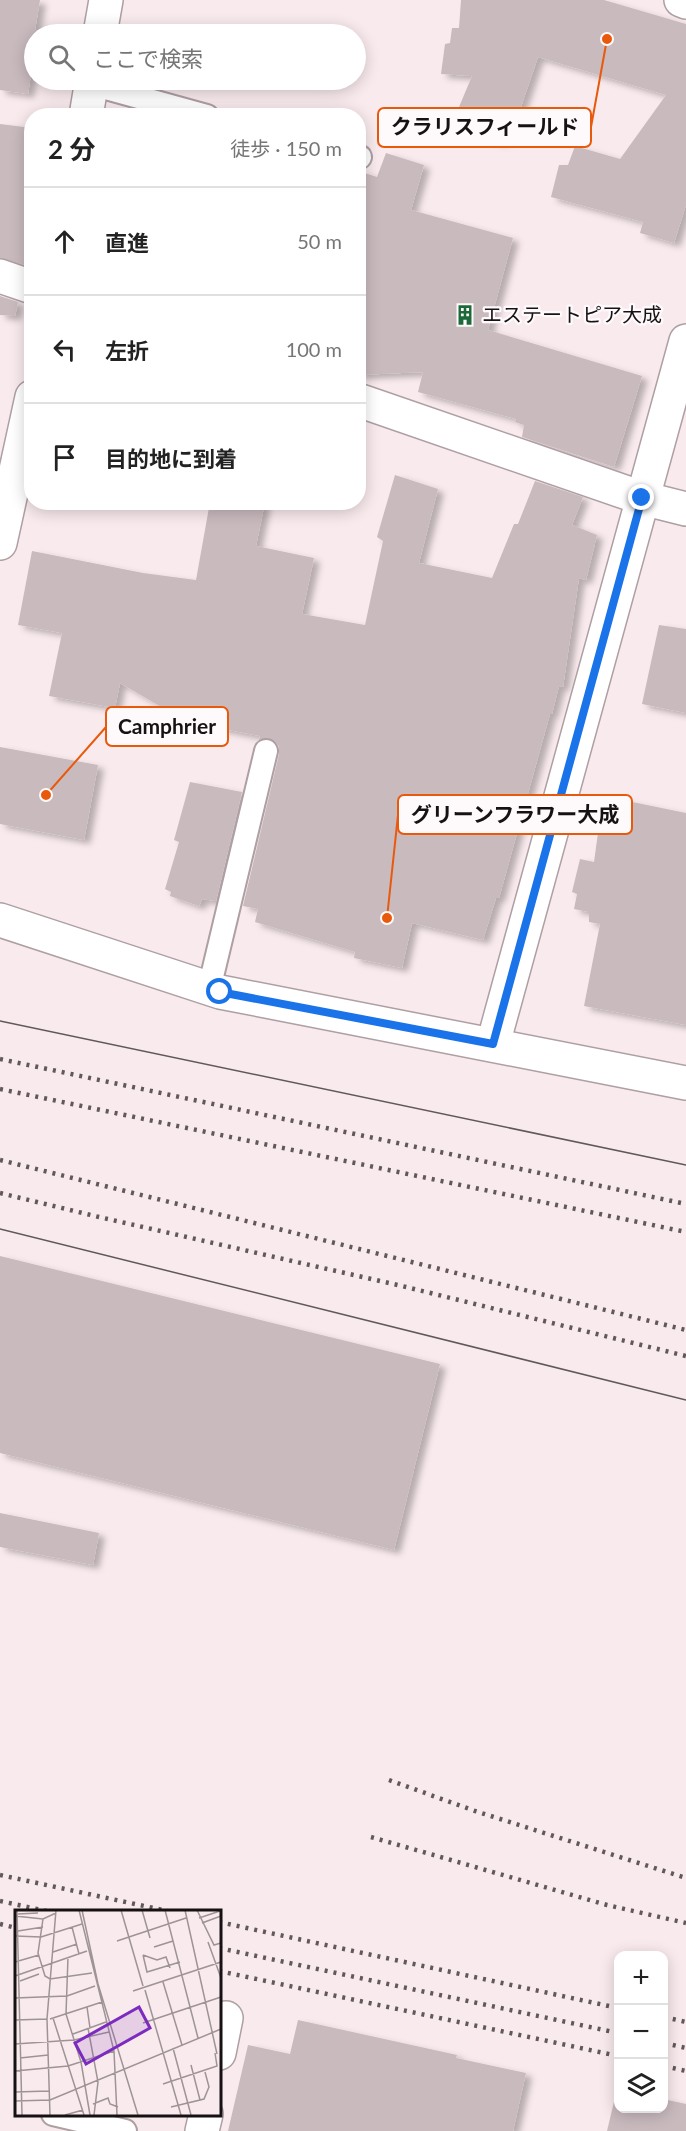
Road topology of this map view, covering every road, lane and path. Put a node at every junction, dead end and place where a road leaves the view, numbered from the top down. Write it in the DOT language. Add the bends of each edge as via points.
graph roads {
  1 [pos="106,0"];
  2 [pos="681,0"];
  3 [pos="686,2"];
  4 [pos="102,24"];
  5 [pos="90,93"];
  6 [pos="166,108"];
  7 [pos="0,276"];
  8 [pos="24,284"];
  9 [pos="686,341"];
  10 [pos="366,403"];
  11 [pos="24,434"];
  12 [pos="642,498"];
  13 [pos="686,509"];
  14 [pos="0,543"];
  15 [pos="266,751"];
  16 [pos="0,920"];
  17 [pos="209,989"];
  18 [pos="493,1044"];
  19 [pos="686,1083"];
  20 [pos="226,2018"];
  21 [pos="220,2048"];
  22 [pos="58,2116"];
  23 [pos="206,2116"];
  24 [pos="125,2131"];
  25 [pos="202,2131"];
  1 -- 4 [label="street"];
  2 -- 3 [label="street"];
  5 -- 6 [label="lane"];
  7 -- 8 [label="street"];
  9 -- 12 [label="street"];
  10 -- 12 [label="street"];
  11 -- 14 [label="street"];
  12 -- 13 [label="street"];
  12 -- 18 [label="street"];
  15 -- 17 [label="lane"];
  16 -- 17 [label="street"];
  17 -- 18 [label="street"];
  18 -- 19 [label="street"];
  20 -- 21 [label="street"];
  22 -- 24 [label="lane"];
  23 -- 25 [label="street"];
}
